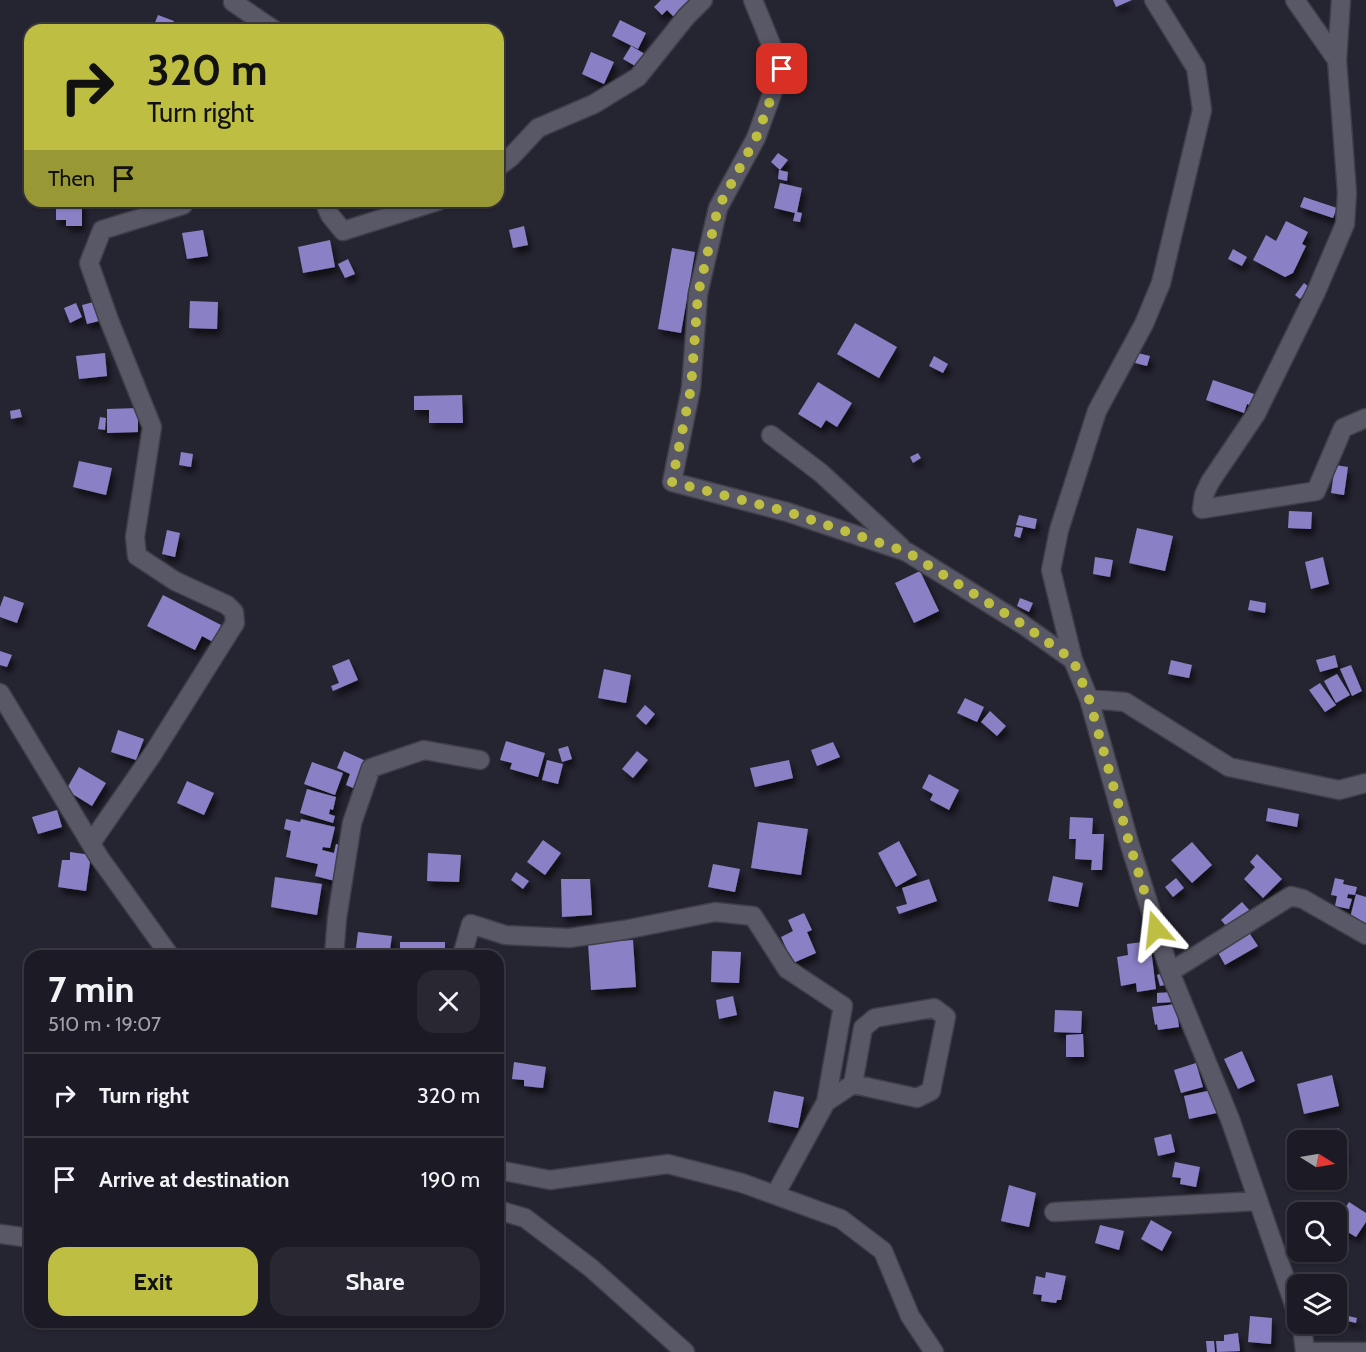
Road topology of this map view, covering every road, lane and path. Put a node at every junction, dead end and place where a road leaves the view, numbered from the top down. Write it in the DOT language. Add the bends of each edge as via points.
graph roads {
  1 [pos="233,0"];
  2 [pos="703,0"];
  3 [pos="753,0"];
  4 [pos="1154,0"];
  5 [pos="1295,0"];
  6 [pos="1341,0"];
  7 [pos="265,24"];
  8 [pos="1337,60"];
  9 [pos="504,162"];
  10 [pos="177,207"];
  11 [pos="327,207"];
  12 [pos="419,207"];
  13 [pos="1366,418"];
  14 [pos="771,435"];
  15 [pos="907,552"];
  16 [pos="1073,660"];
  17 [pos="0,693"];
  18 [pos="1089,699"];
  19 [pos="480,760"];
  20 [pos="1366,783"];
  21 [pos="90,843"];
  22 [pos="1366,935"];
  23 [pos="166,950"];
  24 [pos="334,950"];
  25 [pos="464,950"];
  26 [pos="1170,972"];
  27 [pos="853,1084"];
  28 [pos="826,1102"];
  29 [pos="504,1171"];
  30 [pos="775,1195"];
  31 [pos="1258,1201"];
  32 [pos="504,1212"];
  33 [pos="1054,1212"];
  34 [pos="0,1234"];
  35 [pos="24,1237"];
  36 [pos="1287,1284"];
  37 [pos="1304,1334"];
  38 [pos="685,1352"];
  39 [pos="934,1352"];
  40 [pos="1305,1352"];
  41 [pos="1311,1352"];
  42 [pos="1325,1352"];
  43 [pos="1366,1352"];
  1 -- 7 [label="street"];
  2 -- 9 [label="street" via="638,77 594,104 538,128"];
  3 -- 15 [label="street" via="782,69 756,138 718,208 698,294 691,388 672,482 788,512"];
  4 -- 16 [label="street" via="1196,68 1202,111 1161,283 1144,324 1097,411 1059,530 1051,570"];
  5 -- 8 [label="street"];
  6 -- 8 [label="street"];
  8 -- 13 [label="street" via="1346,224 1256,414 1210,482 1202,508 1316,491 1343,429"];
  10 -- 21 [label="street" via="102,230 89,262 152,427 135,537 137,556 175,581 228,605 234,612 235,623 152,755"];
  11 -- 12 [label="street" via="343,231"];
  14 -- 15 [label="street" via="821,473"];
  15 -- 16 [label="street"];
  16 -- 18 [label="street"];
  17 -- 21 [label="street"];
  18 -- 20 [label="street" via="1125,702 1229,767 1339,790"];
  18 -- 26 [label="street"];
  19 -- 24 [label="street" via="424,750 371,768 352,823"];
  21 -- 23 [label="street"];
  22 -- 26 [label="street" via="1291,896"];
  25 -- 28 [label="street" via="471,924 505,935 569,938 715,912 753,916 787,969 843,1006"];
  26 -- 31 [label="street" via="1230,1119"];
  27 -- 27 [label="street" via="917,1098 931,1091 946,1017 934,1008 875,1018 862,1028"];
  27 -- 28 [label="street"];
  28 -- 30 [label="street"];
  29 -- 30 [label="street" via="550,1180 668,1164"];
  30 -- 39 [label="street" via="841,1219 883,1251 910,1316"];
  31 -- 33 [label="street"];
  31 -- 36 [label="street"];
  32 -- 38 [label="street" via="525,1218 591,1268"];
  34 -- 35 [label="street"];
  37 -- 40 [label="street"];
  41 -- 42 [label="street"];
  42 -- 43 [label="street"];
}
